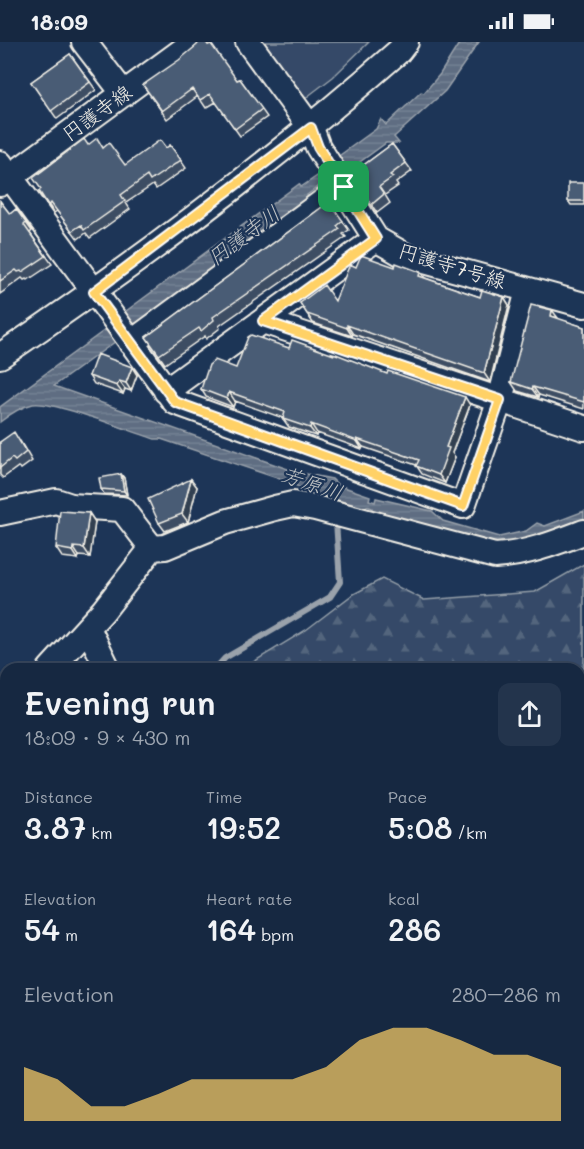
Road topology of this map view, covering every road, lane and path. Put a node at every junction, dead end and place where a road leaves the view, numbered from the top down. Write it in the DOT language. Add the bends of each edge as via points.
graph roads {
  1 [pos="84,42"];
  2 [pos="194,42"];
  3 [pos="248,42"];
  4 [pos="406,42"];
  5 [pos="124,94"];
  6 [pos="315,138"];
  7 [pos="3,175"];
  8 [pos="341,183"];
  9 [pos="376,239"];
  10 [pos="528,290"];
  11 [pos="99,299"];
  12 [pos="584,305"];
  13 [pos="263,321"];
  14 [pos="131,343"];
  15 [pos="0,356"];
  16 [pos="166,391"];
  17 [pos="500,400"];
  18 [pos="584,428"];
  19 [pos="0,513"];
  20 [pos="584,532"];
  21 [pos="152,548"];
  22 [pos="88,628"];
  23 [pos="56,663"];
  24 [pos="105,663"];
  1 -- 5 [label="street"];
  2 -- 5 [label="street, 円護寺線"];
  3 -- 6 [label="street, 円護寺7号線"];
  4 -- 6 [label="street"];
  5 -- 7 [label="street, 円護寺線"];
  6 -- 8 [label="street, 円護寺7号線"];
  6 -- 11 [label="street"];
  7 -- 11 [label="street"];
  8 -- 9 [label="street, 円護寺7号線"];
  8 -- 14 [label="street"];
  9 -- 10 [label="street, 円護寺7号線" via="406,256"];
  9 -- 13 [label="street"];
  10 -- 12 [label="street, 円護寺7号線"];
  10 -- 17 [label="street"];
  11 -- 14 [label="street"];
  11 -- 15 [label="street"];
  13 -- 16 [label="street"];
  13 -- 17 [label="street"];
  14 -- 16 [label="street"];
  16 -- 17 [label="street" via="175,402 463,506"];
  17 -- 18 [label="street"];
  19 -- 21 [label="street" via="56,501 71,506 122,509"];
  20 -- 21 [label="street" via="537,549 495,556 293,504 225,522 165,547"];
  21 -- 22 [label="street"];
  22 -- 23 [label="street"];
  22 -- 24 [label="street"];
}
